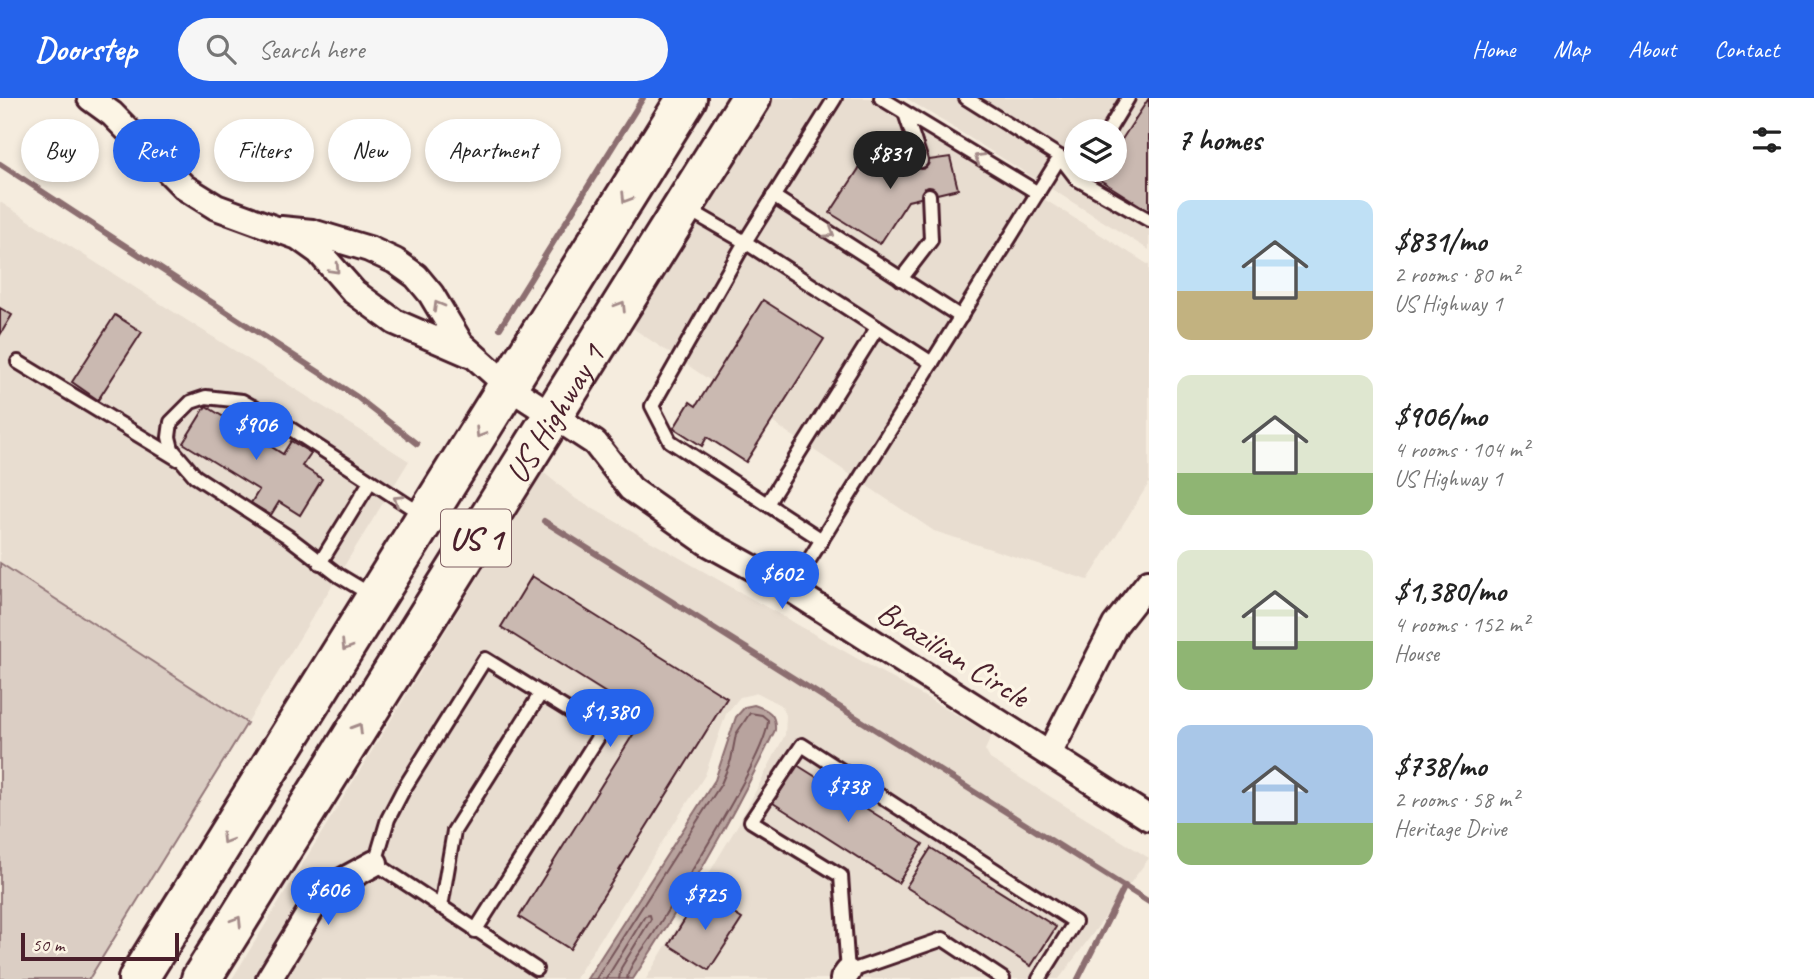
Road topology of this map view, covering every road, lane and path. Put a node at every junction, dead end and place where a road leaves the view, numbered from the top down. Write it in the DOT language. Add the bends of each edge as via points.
graph roads {
  1 [pos="90,98"];
  2 [pos="687,98"];
  3 [pos="751,98"];
  4 [pos="835,98"];
  5 [pos="881,98"];
  6 [pos="966,98"];
  7 [pos="1128,98"];
  8 [pos="905,113"];
  9 [pos="1115,119"];
  10 [pos="1060,158"];
  11 [pos="921,161"];
  12 [pos="1064,161"];
  13 [pos="1092,182"];
  14 [pos="1038,193"];
  15 [pos="929,195"];
  16 [pos="773,197"];
  17 [pos="683,206"];
  18 [pos="1149,220"];
  19 [pos="281,229"];
  20 [pos="745,242"];
  21 [pos="901,279"];
  22 [pos="961,317"];
  23 [pos="877,328"];
  24 [pos="480,359"];
  25 [pos="19,362"];
  26 [pos="932,363"];
  27 [pos="509,387"];
  28 [pos="553,415"];
  29 [pos="182,461"];
  30 [pos="370,482"];
  31 [pos="767,504"];
  32 [pos="426,518"];
  33 [pos="822,540"];
  34 [pos="320,563"];
  35 [pos="1149,582"];
  36 [pos="791,589"];
  37 [pos="377,598"];
  38 [pos="541,693"];
  39 [pos="1050,752"];
  40 [pos="1149,818"];
  41 [pos="375,863"];
  42 [pos="440,907"];
  43 [pos="475,931"];
  44 [pos="536,969"];
  45 [pos="846,975"];
  46 [pos="138,979"];
  47 [pos="201,979"];
  48 [pos="269,979"];
  49 [pos="1003,979"];
  50 [pos="1039,979"];
  1 -- 19 [label="street" via="184,187 216,207"];
  2 -- 27 [label="main road, US Highway 1 / US 1, one-way"];
  3 -- 17 [label="main road, US Highway 1 / US 1"];
  4 -- 16 [label="lane"];
  5 -- 8 [label="lane"];
  6 -- 10 [label="lane"];
  7 -- 9 [label="lane"];
  8 -- 11 [label="lane"];
  14 -- 8 [label="lane, one-way"];
  10 -- 12 [label="lane"];
  10 -- 14 [label="lane"];
  13 -- 18 [label="lane"];
  14 -- 22 [label="lane"];
  15 -- 21 [label="lane" via="931,240"];
  16 -- 20 [label="lane"];
  16 -- 21 [label="lane, one-way"];
  17 -- 20 [label="lane"];
  28 -- 17 [label="main road, US Highway 1 / US 1, one-way"];
  19 -- 24 [label="street, one-way" via="319,252 354,292 395,321"];
  24 -- 19 [label="street, Brazilian Circle, one-way" via="461,344 416,276 394,261 312,232"];
  20 -- 23 [label="lane"];
  20 -- 31 [label="lane" via="652,405 670,441"];
  21 -- 22 [label="lane"];
  22 -- 26 [label="lane"];
  23 -- 26 [label="lane"];
  23 -- 31 [label="lane"];
  24 -- 27 [label="street, Brazilian Circle"];
  25 -- 29 [label="lane"];
  26 -- 33 [label="lane"];
  27 -- 28 [label="street, Brazilian Circle"];
  27 -- 32 [label="main road, US Highway 1 / US 1, one-way"];
  28 -- 36 [label="street, Brazilian Circle" via="596,443 631,489 706,542"];
  47 -- 28 [label="main road, US Highway 1 / US 1, one-way"];
  29 -- 30 [label="lane" via="172,449 171,422 191,402 224,397 242,401 280,422"];
  29 -- 34 [label="lane" via="195,476"];
  32 -- 30 [label="lane, one-way"];
  30 -- 34 [label="lane"];
  31 -- 33 [label="lane"];
  32 -- 37 [label="main road, US Highway 1 / US 1"];
  33 -- 36 [label="lane"];
  34 -- 37 [label="lane"];
  35 -- 39 [label="street, Brazilian Circle" via="1115,625"];
  36 -- 39 [label="street, Brazilian Circle"];
  37 -- 46 [label="main road, US Highway 1 / US 1, one-way"];
  38 -- 41 [label="lane" via="485,659 388,819"];
  38 -- 42 [label="lane" via="454,831"];
  38 -- 43 [label="lane" via="602,731"];
  39 -- 40 [label="street, Brazilian Circle"];
  41 -- 42 [label="lane"];
  41 -- 48 [label="street" via="322,892"];
  42 -- 43 [label="lane"];
  43 -- 44 [label="lane"];
  45 -- 49 [label="lane" via="943,939"];
  45 -- 50 [label="lane" via="841,876 751,821 802,745 1075,922"];
}
